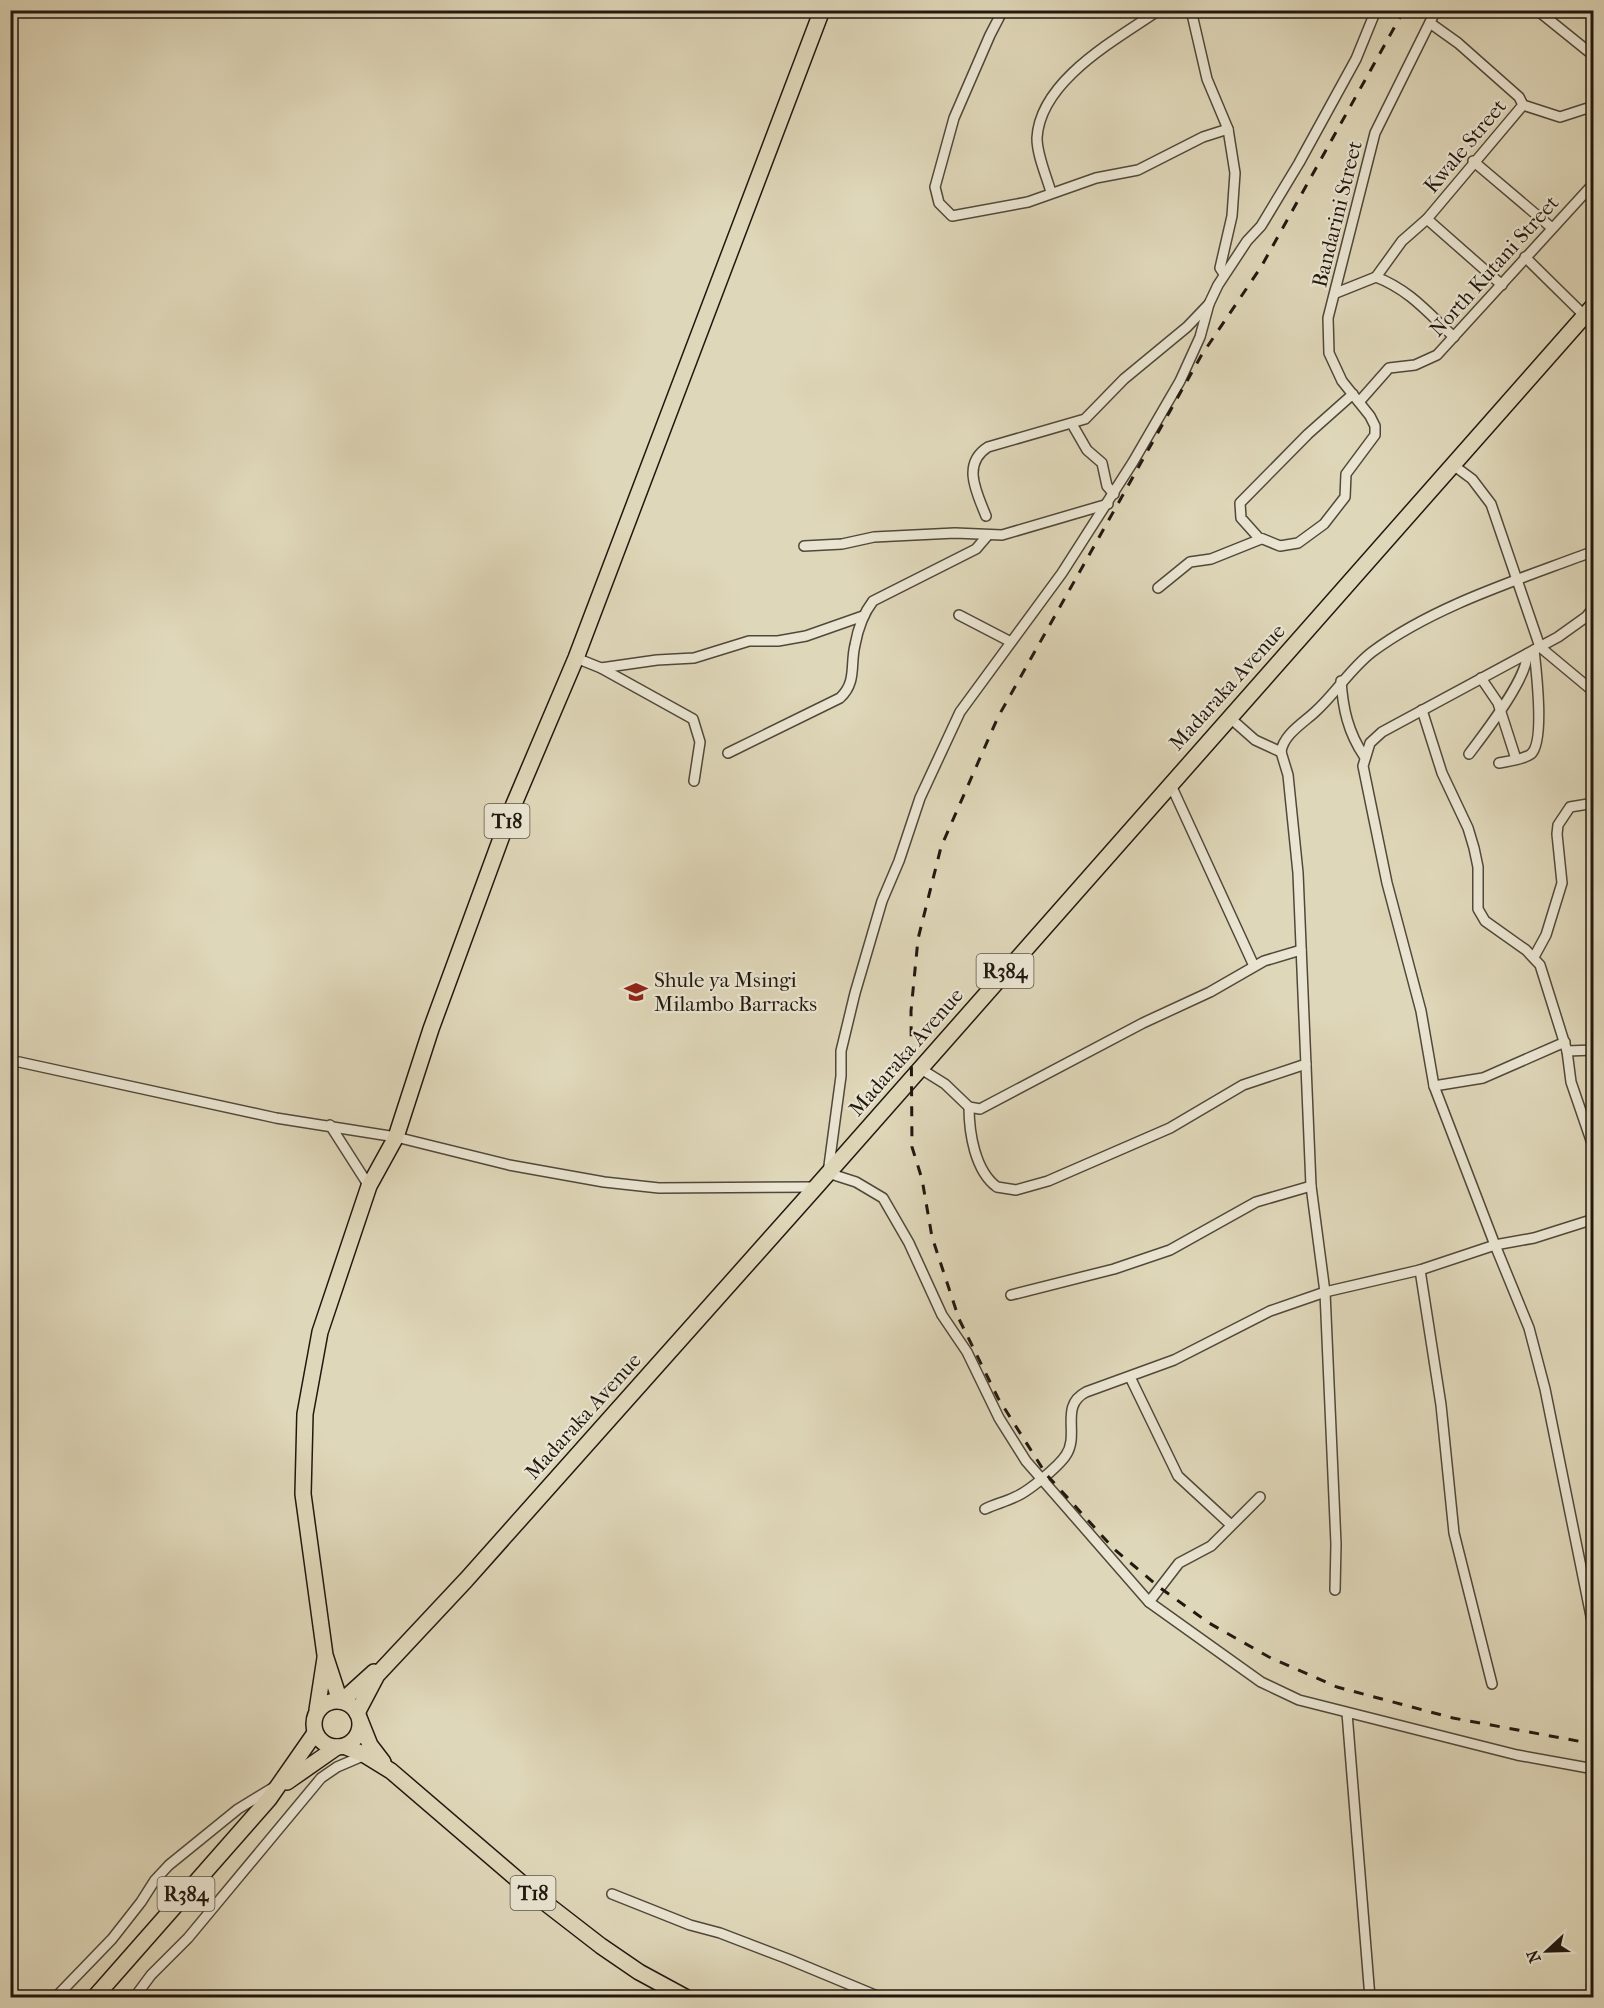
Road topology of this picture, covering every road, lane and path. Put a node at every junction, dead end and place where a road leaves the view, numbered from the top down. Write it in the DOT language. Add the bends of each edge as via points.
graph roads {
  1 [pos="822,10"];
  2 [pos="1003,10"];
  3 [pos="1159,10"];
  4 [pos="1191,10"];
  5 [pos="1376,10"];
  6 [pos="1436,10"];
  7 [pos="1537,10"];
  8 [pos="1430,23"];
  9 [pos="1593,56"];
  10 [pos="1523,105"];
  11 [pos="1593,106"];
  12 [pos="1228,129"];
  13 [pos="1473,161"];
  14 [pos="1593,183"];
  15 [pos="1051,192"];
  16 [pos="1427,219"];
  17 [pos="1552,228"];
  18 [pos="1525,257"];
  19 [pos="1224,274"];
  20 [pos="1376,278"];
  21 [pos="1502,285"];
  22 [pos="1336,293"];
  23 [pos="1209,304"];
  24 [pos="1591,315"];
  25 [pos="1454,337"];
  26 [pos="1356,398"];
  27 [pos="1072,424"];
  28 [pos="1453,465"];
  29 [pos="1114,494"];
  30 [pos="1108,504"];
  31 [pos="986,516"];
  32 [pos="988,535"];
  33 [pos="1260,538"];
  34 [pos="804,546"];
  35 [pos="1593,551"];
  36 [pos="1517,577"];
  37 [pos="1158,588"];
  38 [pos="1593,607"];
  39 [pos="959,615"];
  40 [pos="863,616"];
  41 [pos="1590,620"];
  42 [pos="1011,642"];
  43 [pos="1534,650"];
  44 [pos="576,658"];
  45 [pos="601,668"];
  46 [pos="1481,678"];
  47 [pos="1341,681"];
  48 [pos="1593,692"];
  49 [pos="1422,710"];
  50 [pos="1501,711"];
  51 [pos="1229,717"];
  52 [pos="1281,752"];
  53 [pos="728,753"];
  54 [pos="1469,754"];
  55 [pos="1364,756"];
  56 [pos="1516,759"];
  57 [pos="1499,763"];
  58 [pos="694,781"];
  59 [pos="1170,783"];
  60 [pos="1593,803"];
  61 [pos="1301,950"];
  62 [pos="1534,957"];
  63 [pos="1254,966"];
  64 [pos="1566,1046"];
  65 [pos="1593,1050"];
  66 [pos="10,1060"];
  67 [pos="1306,1064"];
  68 [pos="921,1069"];
  69 [pos="1434,1086"];
  70 [pos="969,1107"];
  71 [pos="330,1125"];
  72 [pos="396,1137"];
  73 [pos="1593,1149"];
  74 [pos="828,1173"];
  75 [pos="369,1186"];
  76 [pos="1311,1186"];
  77 [pos="816,1187"];
  78 [pos="1593,1219"];
  79 [pos="1495,1245"];
  80 [pos="1420,1270"];
  81 [pos="1325,1292"];
  82 [pos="1011,1295"];
  83 [pos="1130,1377"];
  84 [pos="1041,1478"];
  85 [pos="1260,1497"];
  86 [pos="985,1509"];
  87 [pos="1230,1524"];
  88 [pos="1335,1590"];
  89 [pos="1149,1602"];
  90 [pos="1593,1631"];
  91 [pos="414,1636"];
  92 [pos="325,1655"];
  93 [pos="1492,1684"];
  94 [pos="341,1701"];
  95 [pos="317,1710"];
  96 [pos="1347,1713"];
  97 [pos="358,1715"];
  98 [pos="315,1733"];
  99 [pos="340,1746"];
  100 [pos="365,1755"];
  101 [pos="1593,1769"];
  102 [pos="391,1771"];
  103 [pos="280,1786"];
  104 [pos="612,1894"];
  105 [pos="55,1998"];
  106 [pos="94,1998"];
  107 [pos="134,1998"];
  108 [pos="687,1998"];
  109 [pos="882,1998"];
  110 [pos="1370,1998"];
  1 -- 44 [label="main road, T18"];
  2 -- 15 [label="street" via="954,118 935,193 948,214 956,217 1028,202"];
  3 -- 15 [label="street" via="1082,65 1064,82 1046,110 1037,146"];
  4 -- 12 [label="street" via="1207,79"];
  5 -- 19 [label="street" via="1356,59 1299,163 1261,226"];
  6 -- 8 [label="street, Bandarini Street"];
  7 -- 9 [label="street"];
  8 -- 10 [label="street, Kwale Street" via="1458,43 1519,97"];
  8 -- 22 [label="street, Bandarini Street" via="1376,133"];
  10 -- 11 [label="street" via="1560,117"];
  10 -- 13 [label="street, Kwale Street"];
  12 -- 15 [label="street" via="1203,137 1138,170"];
  12 -- 19 [label="street" via="1235,173 1232,216 1220,268"];
  13 -- 16 [label="street, Kwale Street"];
  13 -- 17 [label="street"];
  14 -- 17 [label="street, North Kutani Street"];
  16 -- 20 [label="street, Kwale Street" via="1402,241"];
  16 -- 21 [label="street"];
  17 -- 18 [label="street, North Kutani Street"];
  18 -- 21 [label="street, North Kutani Street"];
  18 -- 24 [label="street"];
  19 -- 23 [label="street"];
  20 -- 22 [label="street"];
  20 -- 25 [label="street" via="1403,289"];
  21 -- 25 [label="street, North Kutani Street"];
  22 -- 26 [label="street, Bandarini Street" via="1328,318 1329,353"];
  23 -- 27 [label="street" via="1124,379 1093,413"];
  23 -- 29 [label="street" via="1200,337 1180,381"];
  24 -- 28 [label="main road, Madaraka Avenue / R384"];
  25 -- 26 [label="street, North Kutani Street" via="1430,359 1389,368"];
  26 -- 33 [label="street, North Kutani Street" via="1308,434 1240,504 1241,518"];
  26 -- 33 [label="street, Bandarini Street" via="1375,426 1375,435 1346,474 1345,497 1324,524 1292,545 1280,546"];
  27 -- 29 [label="street" via="1087,450 1102,463 1107,486"];
  27 -- 31 [label="street" via="978,453 972,470"];
  28 -- 36 [label="street" via="1472,479 1491,504"];
  28 -- 51 [label="main road, Madaraka Avenue / R384"];
  29 -- 30 [label="street"];
  30 -- 32 [label="street" via="1012,533"];
  30 -- 42 [label="street"];
  32 -- 34 [label="street" via="874,537"];
  32 -- 40 [label="street" via="976,549 873,601"];
  33 -- 37 [label="street" via="1211,559 1190,562"];
  35 -- 36 [label="street"];
  36 -- 43 [label="street"];
  36 -- 47 [label="street" via="1395,637"];
  38 -- 41 [label="street"];
  39 -- 42 [label="street"];
  40 -- 45 [label="street" via="792,640 749,641 693,658"];
  40 -- 53 [label="street" via="848,691"];
  41 -- 43 [label="street"];
  42 -- 74 [label="street" via="948,734 882,901 841,1051"];
  43 -- 46 [label="street"];
  43 -- 48 [label="street"];
  43 -- 50 [label="street"];
  43 -- 56 [label="street" via="1538,733 1534,751"];
  44 -- 45 [label="street"];
  44 -- 72 [label="main road, T18" via="511,812 431,1029"];
  45 -- 58 [label="street" via="693,719 700,742"];
  46 -- 49 [label="street"];
  46 -- 50 [label="street"];
  47 -- 52 [label="street" via="1285,740"];
  47 -- 55 [label="street" via="1346,719"];
  49 -- 55 [label="street" via="1382,732"];
  49 -- 62 [label="street" via="1442,773 1474,848 1478,909 1485,921"];
  50 -- 54 [label="street"];
  50 -- 56 [label="street"];
  51 -- 52 [label="street" via="1255,740"];
  51 -- 59 [label="main road, Madaraka Avenue / R384"];
  52 -- 61 [label="street" via="1293,818"];
  55 -- 69 [label="street" via="1387,883 1421,1011"];
  56 -- 57 [label="street"];
  59 -- 63 [label="street"];
  59 -- 68 [label="main road, Madaraka Avenue / R384"];
  60 -- 62 [label="street" via="1570,807 1558,825 1562,883 1546,934"];
  61 -- 63 [label="street"];
  61 -- 67 [label="street"];
  62 -- 64 [label="street"];
  63 -- 70 [label="street" via="986,1107"];
  64 -- 65 [label="street"];
  64 -- 69 [label="street" via="1483,1078"];
  64 -- 73 [label="street" via="1571,1082"];
  66 -- 71 [label="street" via="276,1118"];
  67 -- 70 [label="street" via="1243,1085 1152,1137 1048,1181 1016,1190 997,1187 983,1173 973,1141"];
  67 -- 76 [label="street"];
  68 -- 70 [label="street" via="945,1084"];
  68 -- 74 [label="main road, Madaraka Avenue / R384"];
  69 -- 79 [label="street"];
  71 -- 72 [label="street"];
  71 -- 75 [label="street"];
  72 -- 75 [label="main road, T18"];
  72 -- 77 [label="street" via="499,1163 604,1182 659,1188"];
  74 -- 77 [label="main road, Madaraka Avenue / R384"];
  74 -- 84 [label="street" via="856,1182 883,1198 999,1418"];
  75 -- 92 [label="main road, T18" via="320,1332 304,1414 303,1494"];
  76 -- 81 [label="street"];
  76 -- 82 [label="street" via="1256,1202 1170,1250 1114,1269"];
  77 -- 91 [label="main road, Madaraka Avenue / R384"];
  78 -- 79 [label="street" via="1534,1238"];
  79 -- 80 [label="street"];
  79 -- 90 [label="street" via="1533,1341"];
  80 -- 81 [label="street"];
  80 -- 93 [label="street" via="1441,1405 1454,1533"];
  81 -- 83 [label="street" via="1270,1311 1174,1360"];
  81 -- 88 [label="street"];
  83 -- 84 [label="street" via="1077,1396 1071,1409 1070,1449"];
  83 -- 87 [label="street" via="1178,1476"];
  84 -- 86 [label="street" via="1016,1497"];
  84 -- 89 [label="street"];
  85 -- 87 [label="street"];
  87 -- 89 [label="street" via="1211,1546 1179,1563"];
  89 -- 96 [label="street" via="1279,1692"];
  91 -- 94 [label="main road, R384"];
  91 -- 97 [label="main road, R384" via="377,1675"];
  92 -- 94 [label="main road, T18"];
  92 -- 95 [label="main road, T18"];
  94 -- 95 [label="main road" via="331,1701"];
  94 -- 97 [label="main road, T18"];
  95 -- 98 [label="main road, T18"];
  96 -- 101 [label="street" via="1517,1755"];
  96 -- 110 [label="street"];
  97 -- 99 [label="main road" via="358,1731 350,1743"];
  97 -- 102 [label="main road, T18" via="370,1745"];
  98 -- 99 [label="main road, T18" via="324,1743"];
  98 -- 103 [label="main road, R384"];
  99 -- 100 [label="main road, T18"];
  99 -- 103 [label="main road, R384"];
  100 -- 102 [label="main road, T18"];
  100 -- 107 [label="street" via="321,1778"];
  102 -- 108 [label="main road, T18" via="530,1891 601,1946"];
  103 -- 105 [label="street" via="238,1809 169,1865 112,1939"];
  103 -- 106 [label="main road, R384"];
  104 -- 109 [label="street"];
}
